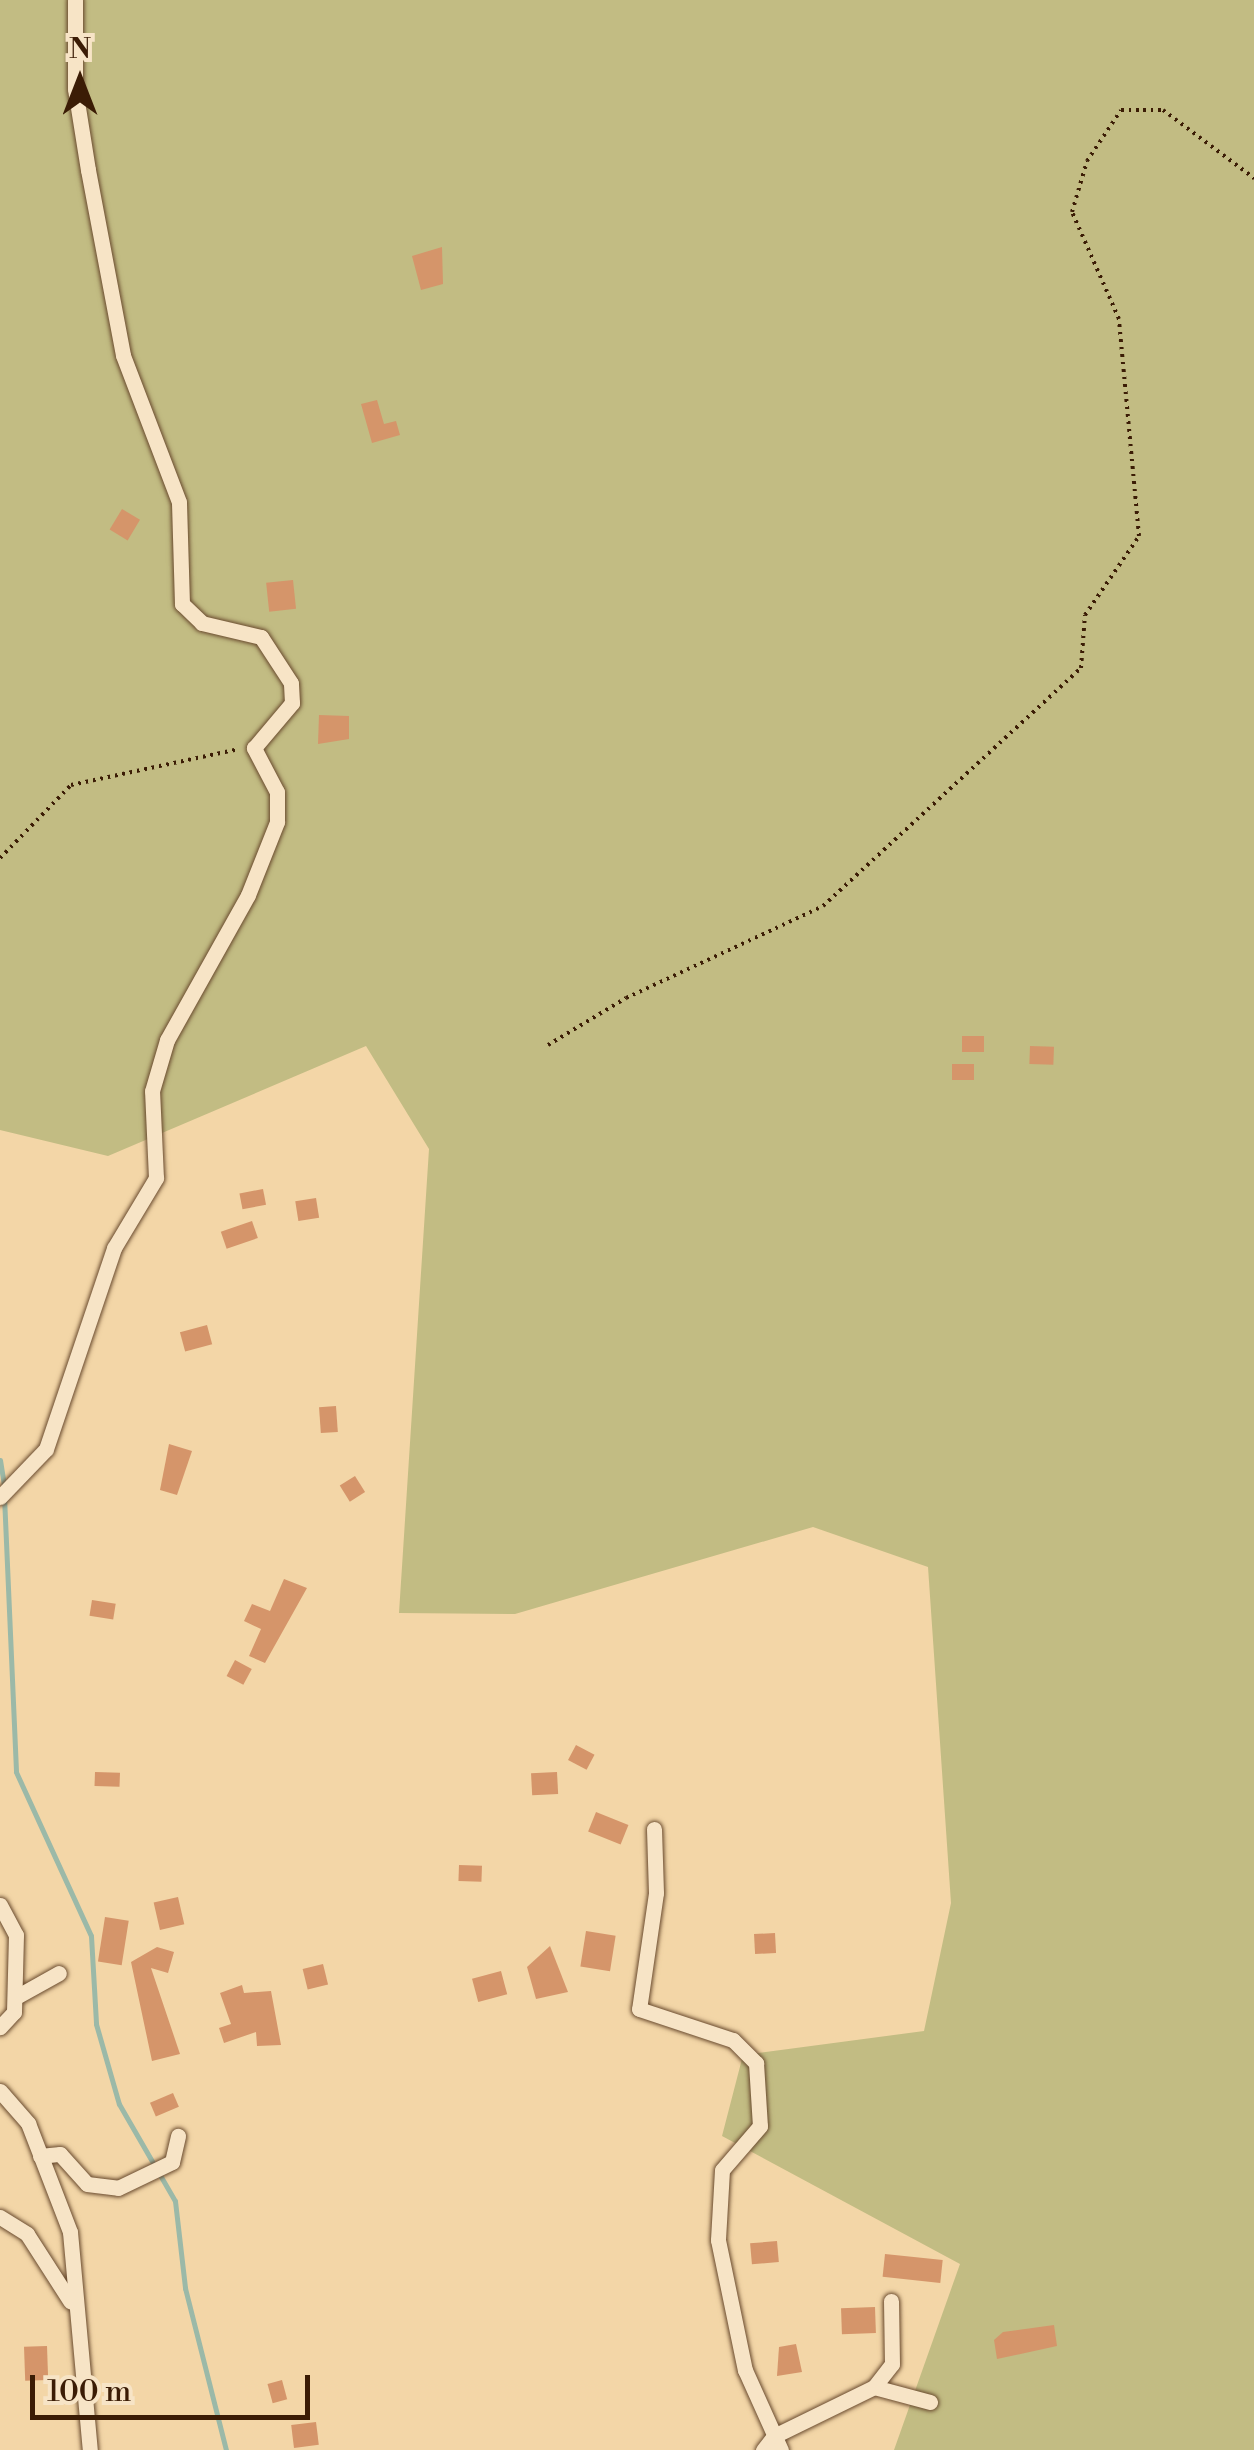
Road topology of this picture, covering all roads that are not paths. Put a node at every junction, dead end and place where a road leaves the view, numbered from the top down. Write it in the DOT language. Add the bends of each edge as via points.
graph roads {
  1 [pos="75,0"];
  2 [pos="0,1497"];
  3 [pos="654,1829"];
  4 [pos="0,1905"];
  5 [pos="59,1973"];
  6 [pos="16,1997"];
  7 [pos="0,2027"];
  8 [pos="0,2091"];
  9 [pos="178,2136"];
  10 [pos="40,2156"];
  11 [pos="0,2217"];
  12 [pos="892,2301"];
  13 [pos="72,2304"];
  14 [pos="874,2388"];
  15 [pos="930,2402"];
  16 [pos="778,2443"];
  17 [pos="90,2450"];
  18 [pos="763,2450"];
  1 -- 2 [label="street" via="75,89 88,170 123,355 179,502 182,604 202,623 251,628 291,682 281,723 254,748 277,792 277,822 248,895 167,1040 152,1092 156,1178 114,1248 46,1450"];
  3 -- 16 [label="street" via="656,1894 639,2009 733,2040 756,2062 760,2126 722,2170 718,2240 745,2370"];
  4 -- 6 [label="street" via="16,1936"];
  5 -- 6 [label="street"];
  6 -- 7 [label="street"];
  8 -- 10 [label="street"];
  9 -- 10 [label="street" via="172,2162 118,2188 87,2184 70,2161"];
  10 -- 13 [label="street" via="70,2232"];
  11 -- 13 [label="street" via="50,2262"];
  12 -- 14 [label="street" via="892,2364"];
  13 -- 17 [label="street"];
  14 -- 15 [label="street"];
  14 -- 16 [label="street"];
  16 -- 18 [label="street"];
}
